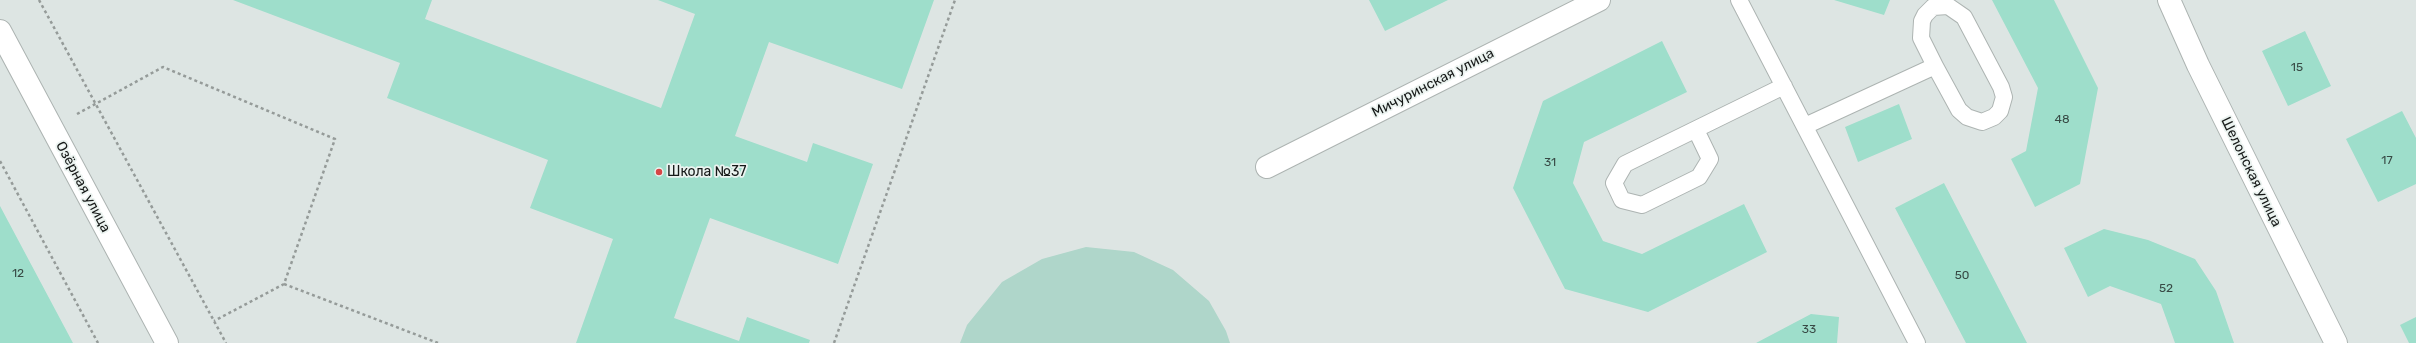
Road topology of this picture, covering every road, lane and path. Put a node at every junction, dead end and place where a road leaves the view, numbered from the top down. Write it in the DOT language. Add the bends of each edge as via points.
graph roads {
  1 [pos="39,0"];
  2 [pos="955,0"];
  3 [pos="1599,0"];
  4 [pos="1739,0"];
  5 [pos="2169,0"];
  6 [pos="0,31"];
  7 [pos="1935,66"];
  8 [pos="1784,86"];
  9 [pos="96,104"];
  10 [pos="1805,126"];
  11 [pos="51,127"];
  12 [pos="1696,130"];
  13 [pos="0,161"];
  14 [pos="1267,167"];
  15 [pos="284,284"];
  16 [pos="214,321"];
  17 [pos="98,343"];
  18 [pos="167,343"];
  19 [pos="226,343"];
  20 [pos="438,343"];
  21 [pos="834,343"];
  22 [pos="1917,343"];
  23 [pos="2336,343"];
  1 -- 9 [label="path"];
  2 -- 21 [label="path"];
  3 -- 14 [label="street, Мичуринская улица"];
  4 -- 8 [label="lane"];
  5 -- 23 [label="street, Шелонская улица" via="2198,65"];
  6 -- 11 [label="street, Озёрная улица"];
  7 -- 7 [label="lane" via="1959,110 1967,118 1982,122 1994,118 2000,111 2004,97 2002,87 1964,17 1948,6 1933,7 1922,21 1921,38"];
  7 -- 10 [label="lane"];
  8 -- 10 [label="lane"];
  8 -- 12 [label="lane"];
  9 -- 11 [label="path"];
  9 -- 15 [label="path" via="163,67 335,139"];
  9 -- 16 [label="path"];
  10 -- 22 [label="lane"];
  11 -- 18 [label="street, Озёрная улица"];
  12 -- 12 [label="lane" via="1625,164 1614,183 1622,200 1642,205 1700,177 1710,159"];
  13 -- 17 [label="path"];
  15 -- 16 [label="path"];
  15 -- 20 [label="path"];
  16 -- 19 [label="path"];
}
